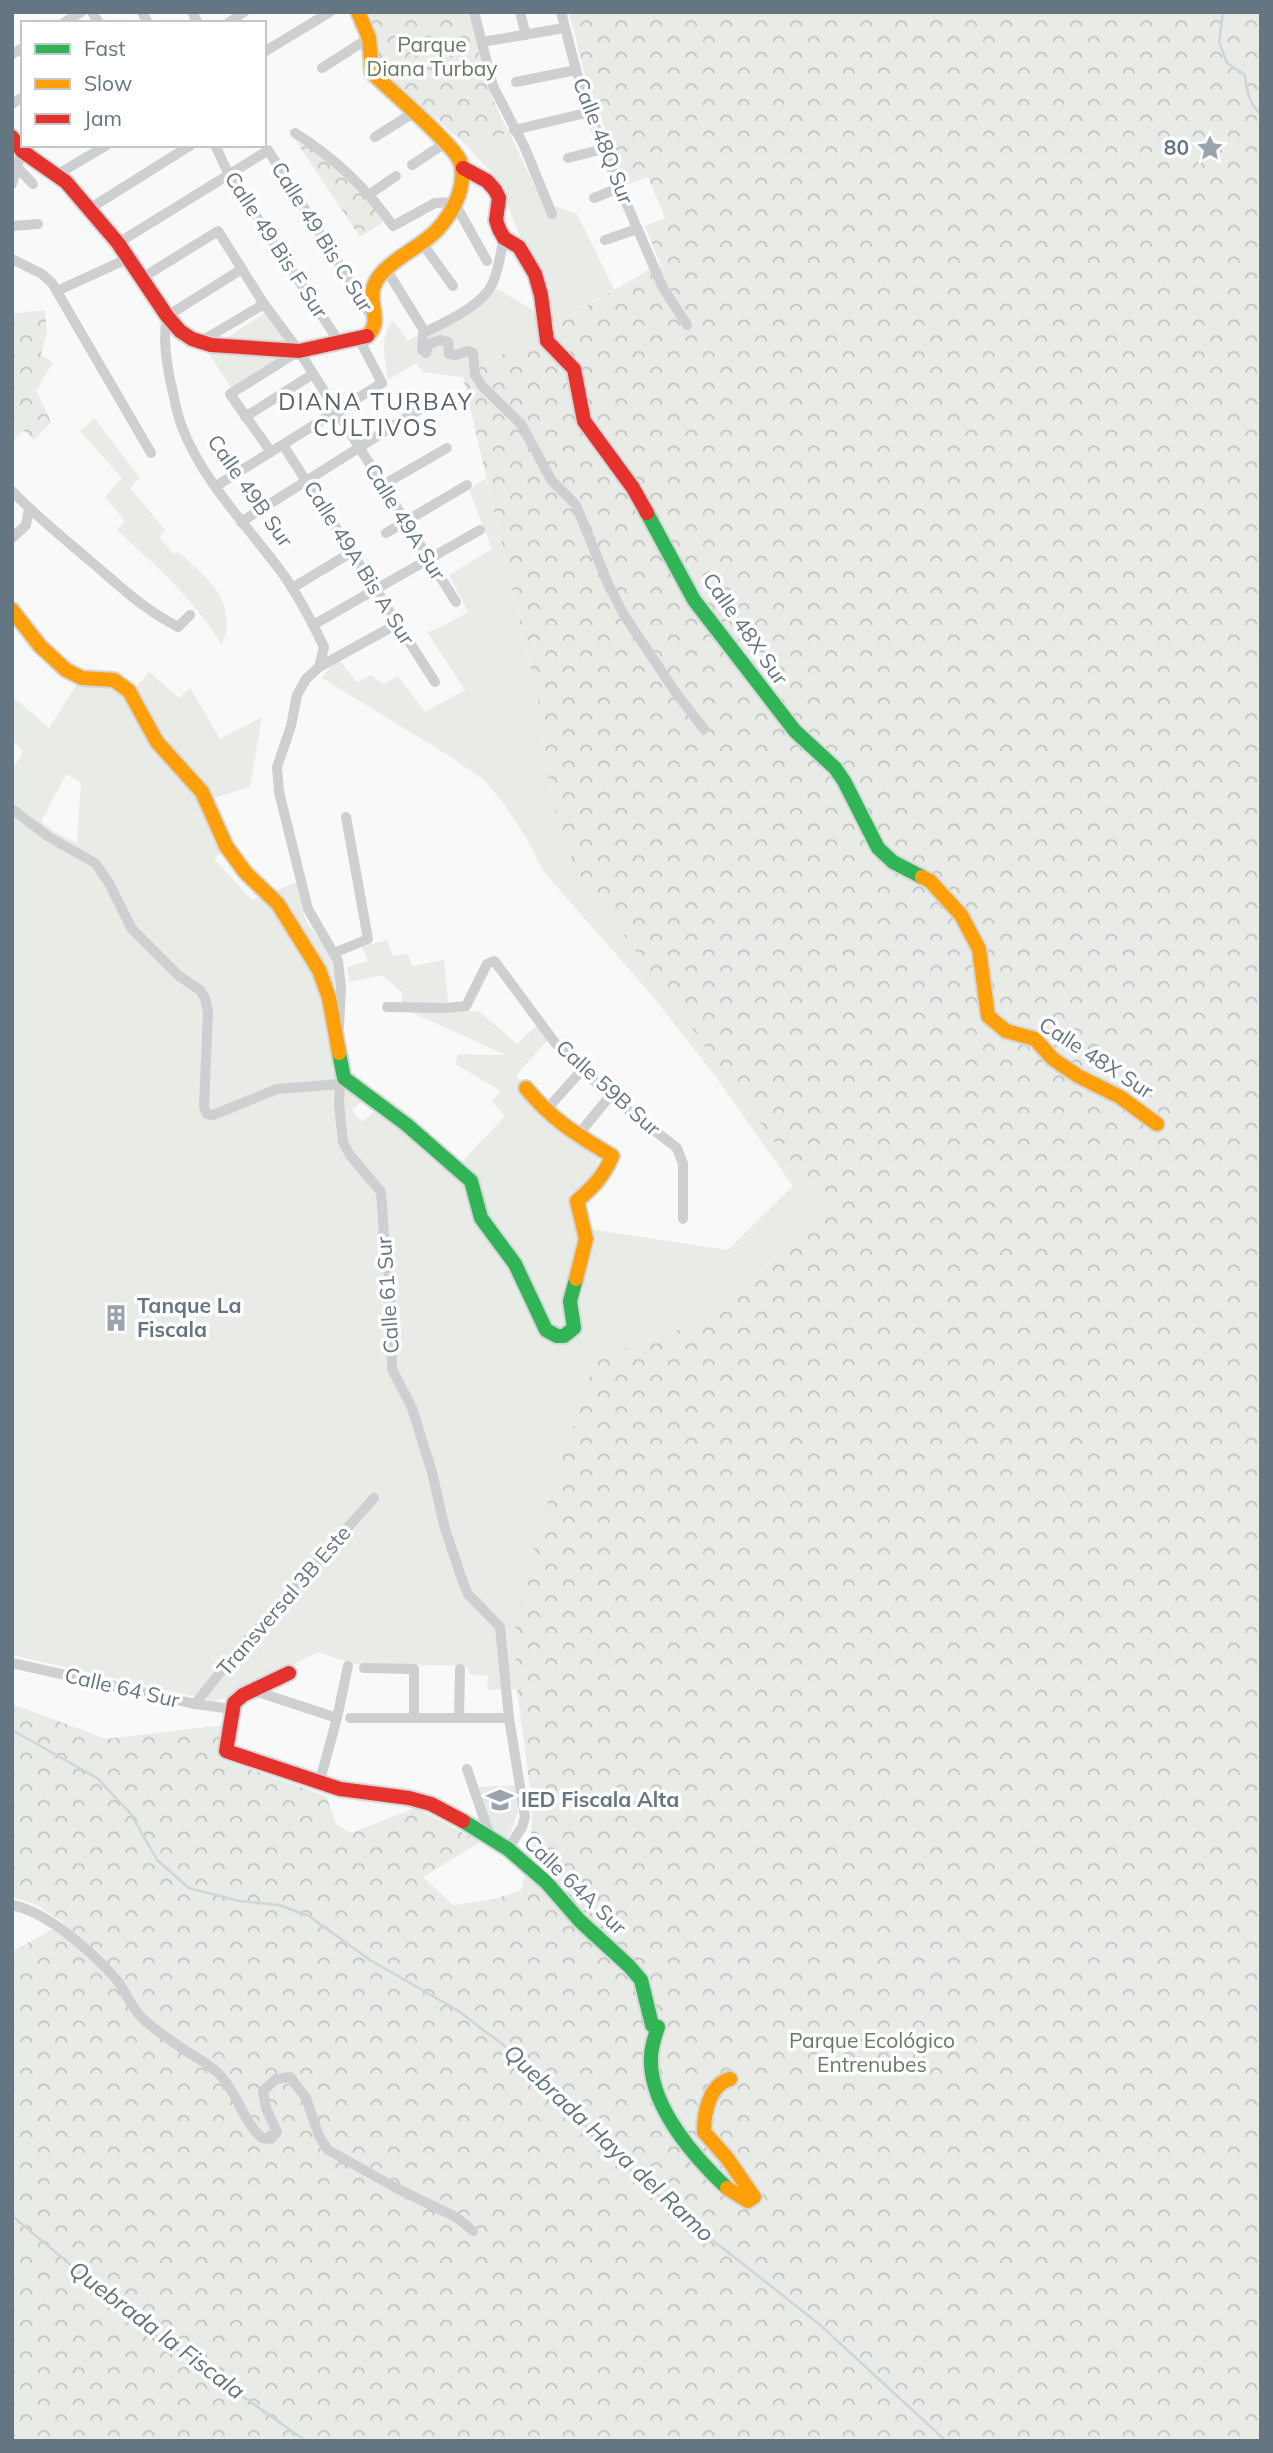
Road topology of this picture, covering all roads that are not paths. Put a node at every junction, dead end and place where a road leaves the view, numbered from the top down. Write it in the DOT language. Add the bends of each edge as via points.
graph roads {
  1 [pos="330,12"];
  2 [pos="358,12"];
  3 [pos="474,12"];
  4 [pos="520,12"];
  5 [pos="561,12"];
  6 [pos="564,28"];
  7 [pos="526,35"];
  8 [pos="369,38"];
  9 [pos="482,42"];
  10 [pos="266,51"];
  11 [pos="322,68"];
  12 [pos="576,70"];
  13 [pos="516,82"];
  14 [pos="590,111"];
  15 [pos="413,113"];
  16 [pos="514,130"];
  17 [pos="295,133"];
  18 [pos="375,137"];
  19 [pos="12,138"];
  20 [pos="445,143"];
  21 [pos="104,147"];
  22 [pos="188,147"];
  23 [pos="216,147"];
  24 [pos="603,149"];
  25 [pos="21,156"];
  26 [pos="568,158"];
  27 [pos="412,165"];
  28 [pos="463,168"];
  29 [pos="58,174"];
  30 [pos="229,175"];
  31 [pos="396,176"];
  32 [pos="12,184"];
  33 [pos="33,184"];
  34 [pos="619,188"];
  35 [pos="370,194"];
  36 [pos="594,198"];
  37 [pos="454,202"];
  38 [pos="89,209"];
  39 [pos="552,214"];
  40 [pos="38,224"];
  41 [pos="12,226"];
  42 [pos="637,229"];
  43 [pos="504,238"];
  44 [pos="605,240"];
  45 [pos="118,243"];
  46 [pos="422,243"];
  47 [pos="129,258"];
  48 [pos="12,259"];
  49 [pos="487,261"];
  50 [pos="242,269"];
  51 [pos="386,269"];
  52 [pos="142,278"];
  53 [pos="453,286"];
  54 [pos="57,291"];
  55 [pos="264,304"];
  56 [pos="167,316"];
  57 [pos="376,324"];
  58 [pos="687,325"];
  59 [pos="424,333"];
  60 [pos="359,339"];
  61 [pos="200,342"];
  62 [pos="340,343"];
  63 [pos="299,351"];
  64 [pos="313,374"];
  65 [pos="425,406"];
  66 [pos="337,412"];
  67 [pos="245,417"];
  68 [pos="284,444"];
  69 [pos="359,447"];
  70 [pos="447,448"];
  71 [pos="271,452"];
  72 [pos="151,453"];
  73 [pos="306,481"];
  74 [pos="383,485"];
  75 [pos="467,485"];
  76 [pos="216,486"];
  77 [pos="12,491"];
  78 [pos="29,509"];
  79 [pos="241,522"];
  80 [pos="405,522"];
  81 [pos="480,530"];
  82 [pos="386,533"];
  83 [pos="12,538"];
  84 [pos="352,552"];
  85 [pos="429,559"];
  86 [pos="292,588"];
  87 [pos="376,590"];
  88 [pos="456,602"];
  89 [pos="12,610"];
  90 [pos="190,615"];
  91 [pos="397,624"];
  92 [pos="313,625"];
  93 [pos="319,667"];
  94 [pos="435,682"];
  95 [pos="704,729"];
  96 [pos="12,809"];
  97 [pos="346,817"];
  98 [pos="334,953"];
  99 [pos="387,1007"];
  100 [pos="338,1046"];
  101 [pos="583,1069"];
  102 [pos="342,1081"];
  103 [pos="526,1088"];
  104 [pos="610,1096"];
  105 [pos="545,1111"];
  106 [pos="1157,1124"];
  107 [pos="578,1135"];
  108 [pos="683,1219"];
  109 [pos="374,1497"];
  110 [pos="12,1663"];
  111 [pos="348,1666"];
  112 [pos="364,1668"];
  113 [pos="460,1669"];
  114 [pos="289,1673"];
  115 [pos="248,1693"];
  116 [pos="195,1704"];
  117 [pos="232,1709"];
  118 [pos="337,1718"];
  119 [pos="350,1718"];
  120 [pos="414,1718"];
  121 [pos="459,1718"];
  122 [pos="509,1718"];
  123 [pos="467,1769"];
  124 [pos="319,1784"];
  125 [pos="490,1837"];
  126 [pos="508,1849"];
  127 [pos="12,1905"];
  128 [pos="730,2079"];
  129 [pos="473,2231"];
  1 -- 10 [label="street"];
  2 -- 8 [label="street"];
  3 -- 9 [label="street"];
  4 -- 7 [label="street"];
  5 -- 6 [label="street, Calle 48Q Sur"];
  6 -- 7 [label="street"];
  6 -- 12 [label="street, Calle 48Q Sur"];
  7 -- 9 [label="street"];
  8 -- 11 [label="street"];
  8 -- 15 [label="street" via="372,73"];
  9 -- 16 [label="street" via="493,86"];
  12 -- 13 [label="street"];
  12 -- 14 [label="street, Calle 48Q Sur"];
  14 -- 16 [label="street"];
  14 -- 24 [label="street, Calle 48Q Sur"];
  15 -- 18 [label="street"];
  15 -- 20 [label="street"];
  16 -- 39 [label="street"];
  17 -- 35 [label="street" via="332,158"];
  19 -- 25 [label="street"];
  20 -- 27 [label="street"];
  20 -- 28 [label="street"];
  21 -- 29 [label="street"];
  22 -- 38 [label="street"];
  23 -- 30 [label="street, Calle 49 Bis F Sur"];
  24 -- 26 [label="street"];
  24 -- 34 [label="street, Calle 48Q Sur"];
  25 -- 29 [label="street"];
  25 -- 32 [label="street"];
  25 -- 33 [label="street"];
  28 -- 37 [label="street"];
  28 -- 43 [label="street" via="495,190 499,198 496,220"];
  29 -- 38 [label="street"];
  30 -- 45 [label="street"];
  30 -- 57 [label="street, Calle 49 Bis C Sur" via="268,150"];
  30 -- 62 [label="street, Calle 49 Bis F Sur"];
  31 -- 35 [label="street"];
  34 -- 36 [label="street"];
  34 -- 42 [label="street, Calle 48Q Sur"];
  35 -- 37 [label="street" via="393,226 435,202"];
  37 -- 46 [label="street" via="436,232"];
  37 -- 49 [label="street"];
  38 -- 45 [label="street"];
  40 -- 41 [label="street"];
  42 -- 44 [label="street"];
  42 -- 58 [label="street, Calle 48Q Sur" via="664,291"];
  43 -- 59 [label="street" via="488,291"];
  43 -- 106 [label="street, Calle 48X Sur" via="519,247 535,274 547,341 574,369 584,421 633,488 694,600 795,731 844,780 878,848 893,862 930,881 961,915 979,949 988,1016 1006,1031 1035,1038 1053,1059"];
  45 -- 47 [label="street"];
  46 -- 51 [label="street"];
  46 -- 53 [label="street"];
  47 -- 52 [label="street"];
  47 -- 54 [label="street"];
  48 -- 54 [label="street" via="47,277"];
  50 -- 52 [label="street, Calle 49A Sur" via="218,230"];
  50 -- 55 [label="street, Calle 49A Sur"];
  50 -- 56 [label="street"];
  51 -- 57 [label="street" via="371,291"];
  51 -- 59 [label="street"];
  52 -- 56 [label="street"];
  54 -- 72 [label="street"];
  55 -- 61 [label="street"];
  55 -- 63 [label="street, Calle 49A Sur"];
  56 -- 61 [label="street"];
  56 -- 76 [label="street, Calle 49B Sur" via="167,364 182,426"];
  57 -- 60 [label="street" via="370,334"];
  59 -- 95 [label="street" via="426,353 429,344 440,340 448,342 449,354 473,353 475,375 521,424 552,481 576,505 624,615"];
  60 -- 62 [label="street"];
  60 -- 66 [label="street" via="382,383"];
  61 -- 63 [label="street"];
  62 -- 63 [label="street"];
  63 -- 64 [label="street, Calle 49A Sur"];
  63 -- 67 [label="street, Calle 49B Sur" via="230,394"];
  64 -- 66 [label="street, Calle 49A Sur"];
  64 -- 67 [label="street"];
  65 -- 69 [label="street"];
  66 -- 68 [label="street"];
  66 -- 69 [label="street, Calle 49A Sur"];
  67 -- 71 [label="street, Calle 49B Sur"];
  68 -- 71 [label="street"];
  68 -- 73 [label="street, Calle 49A Bis A Sur"];
  69 -- 73 [label="street"];
  69 -- 74 [label="street, Calle 49A Sur"];
  70 -- 74 [label="street"];
  71 -- 76 [label="street"];
  73 -- 79 [label="street"];
  73 -- 84 [label="street, Calle 49A Bis A Sur"];
  74 -- 80 [label="street, Calle 49A Sur"];
  75 -- 80 [label="street"];
  76 -- 79 [label="street, Calle 49B Sur"];
  77 -- 78 [label="street"];
  78 -- 83 [label="street" via="26,524"];
  78 -- 90 [label="street" via="155,615 178,627"];
  79 -- 86 [label="street, Calle 49B Sur"];
  80 -- 82 [label="street"];
  80 -- 85 [label="street, Calle 49A Sur"];
  81 -- 85 [label="street"];
  84 -- 86 [label="street"];
  84 -- 87 [label="street, Calle 49A Bis A Sur"];
  85 -- 87 [label="street"];
  85 -- 88 [label="street, Calle 49A Sur"];
  86 -- 92 [label="street, Calle 49B Sur"];
  87 -- 91 [label="street, Calle 49A Bis A Sur"];
  87 -- 92 [label="street"];
  89 -- 100 [label="street" via="67,671 84,677 109,677 133,698 156,741 202,792 226,846 278,904 307,948 328,998"];
  91 -- 93 [label="street"];
  91 -- 94 [label="street, Calle 49A Bis A Sur"];
  92 -- 93 [label="street, Calle 49B Sur" via="324,647"];
  93 -- 98 [label="street" via="301,685 277,767 278,792 308,909"];
  96 -- 102 [label="street" via="95,863 132,929 178,976 200,990 208,1012 205,1111 213,1115 287,1087"];
  97 -- 98 [label="street" via="368,939"];
  98 -- 100 [label="street" via="341,988"];
  99 -- 101 [label="street, Calle 59B Sur" via="466,1006 489,962 494,961 547,1033"];
  100 -- 102 [label="street"];
  101 -- 104 [label="street, Calle 59B Sur"];
  101 -- 105 [label="street"];
  102 -- 107 [label="street" via="407,1125 471,1181 481,1218 515,1264 546,1330 558,1337 569,1334 575,1325 570,1301 586,1239 577,1201 598,1183 612,1156"];
  102 -- 122 [label="street, Calle 61 Sur" via="339,1116 346,1149 380,1192 390,1283 392,1369 412,1408 464,1585 500,1627"];
  103 -- 105 [label="street"];
  104 -- 107 [label="street"];
  104 -- 108 [label="street, Calle 59B Sur" via="677,1148 683,1164"];
  105 -- 107 [label="street"];
  109 -- 116 [label="street, Transversal 3B Este"];
  110 -- 116 [label="street, Calle 64 Sur"];
  111 -- 118 [label="street"];
  112 -- 120 [label="street" via="414,1669"];
  113 -- 121 [label="street"];
  114 -- 115 [label="street"];
  115 -- 117 [label="street"];
  115 -- 118 [label="street"];
  116 -- 117 [label="street, Calle 64 Sur"];
  117 -- 124 [label="street, Calle 64A Sur" via="226,1751"];
  118 -- 124 [label="street"];
  119 -- 120 [label="street"];
  120 -- 121 [label="street"];
  121 -- 122 [label="street"];
  122 -- 126 [label="street" via="525,1817"];
  123 -- 125 [label="street"];
  124 -- 125 [label="street, Calle 64A Sur" via="420,1801 442,1808"];
  125 -- 126 [label="street, Calle 64A Sur"];
  126 -- 128 [label="street, Calle 64A Sur" via="635,1973 644,1988 649,2018 658,2027 650,2053 652,2075 670,2120 712,2172 748,2201 754,2197 752,2192 704,2132 704,2115 714,2091"];
  127 -- 129 [label="street" via="56,1926 116,1979 141,2017 218,2073 262,2138 271,2139 277,2132 263,2091 276,2079 290,2077 306,2098 328,2150 456,2217"];
}
